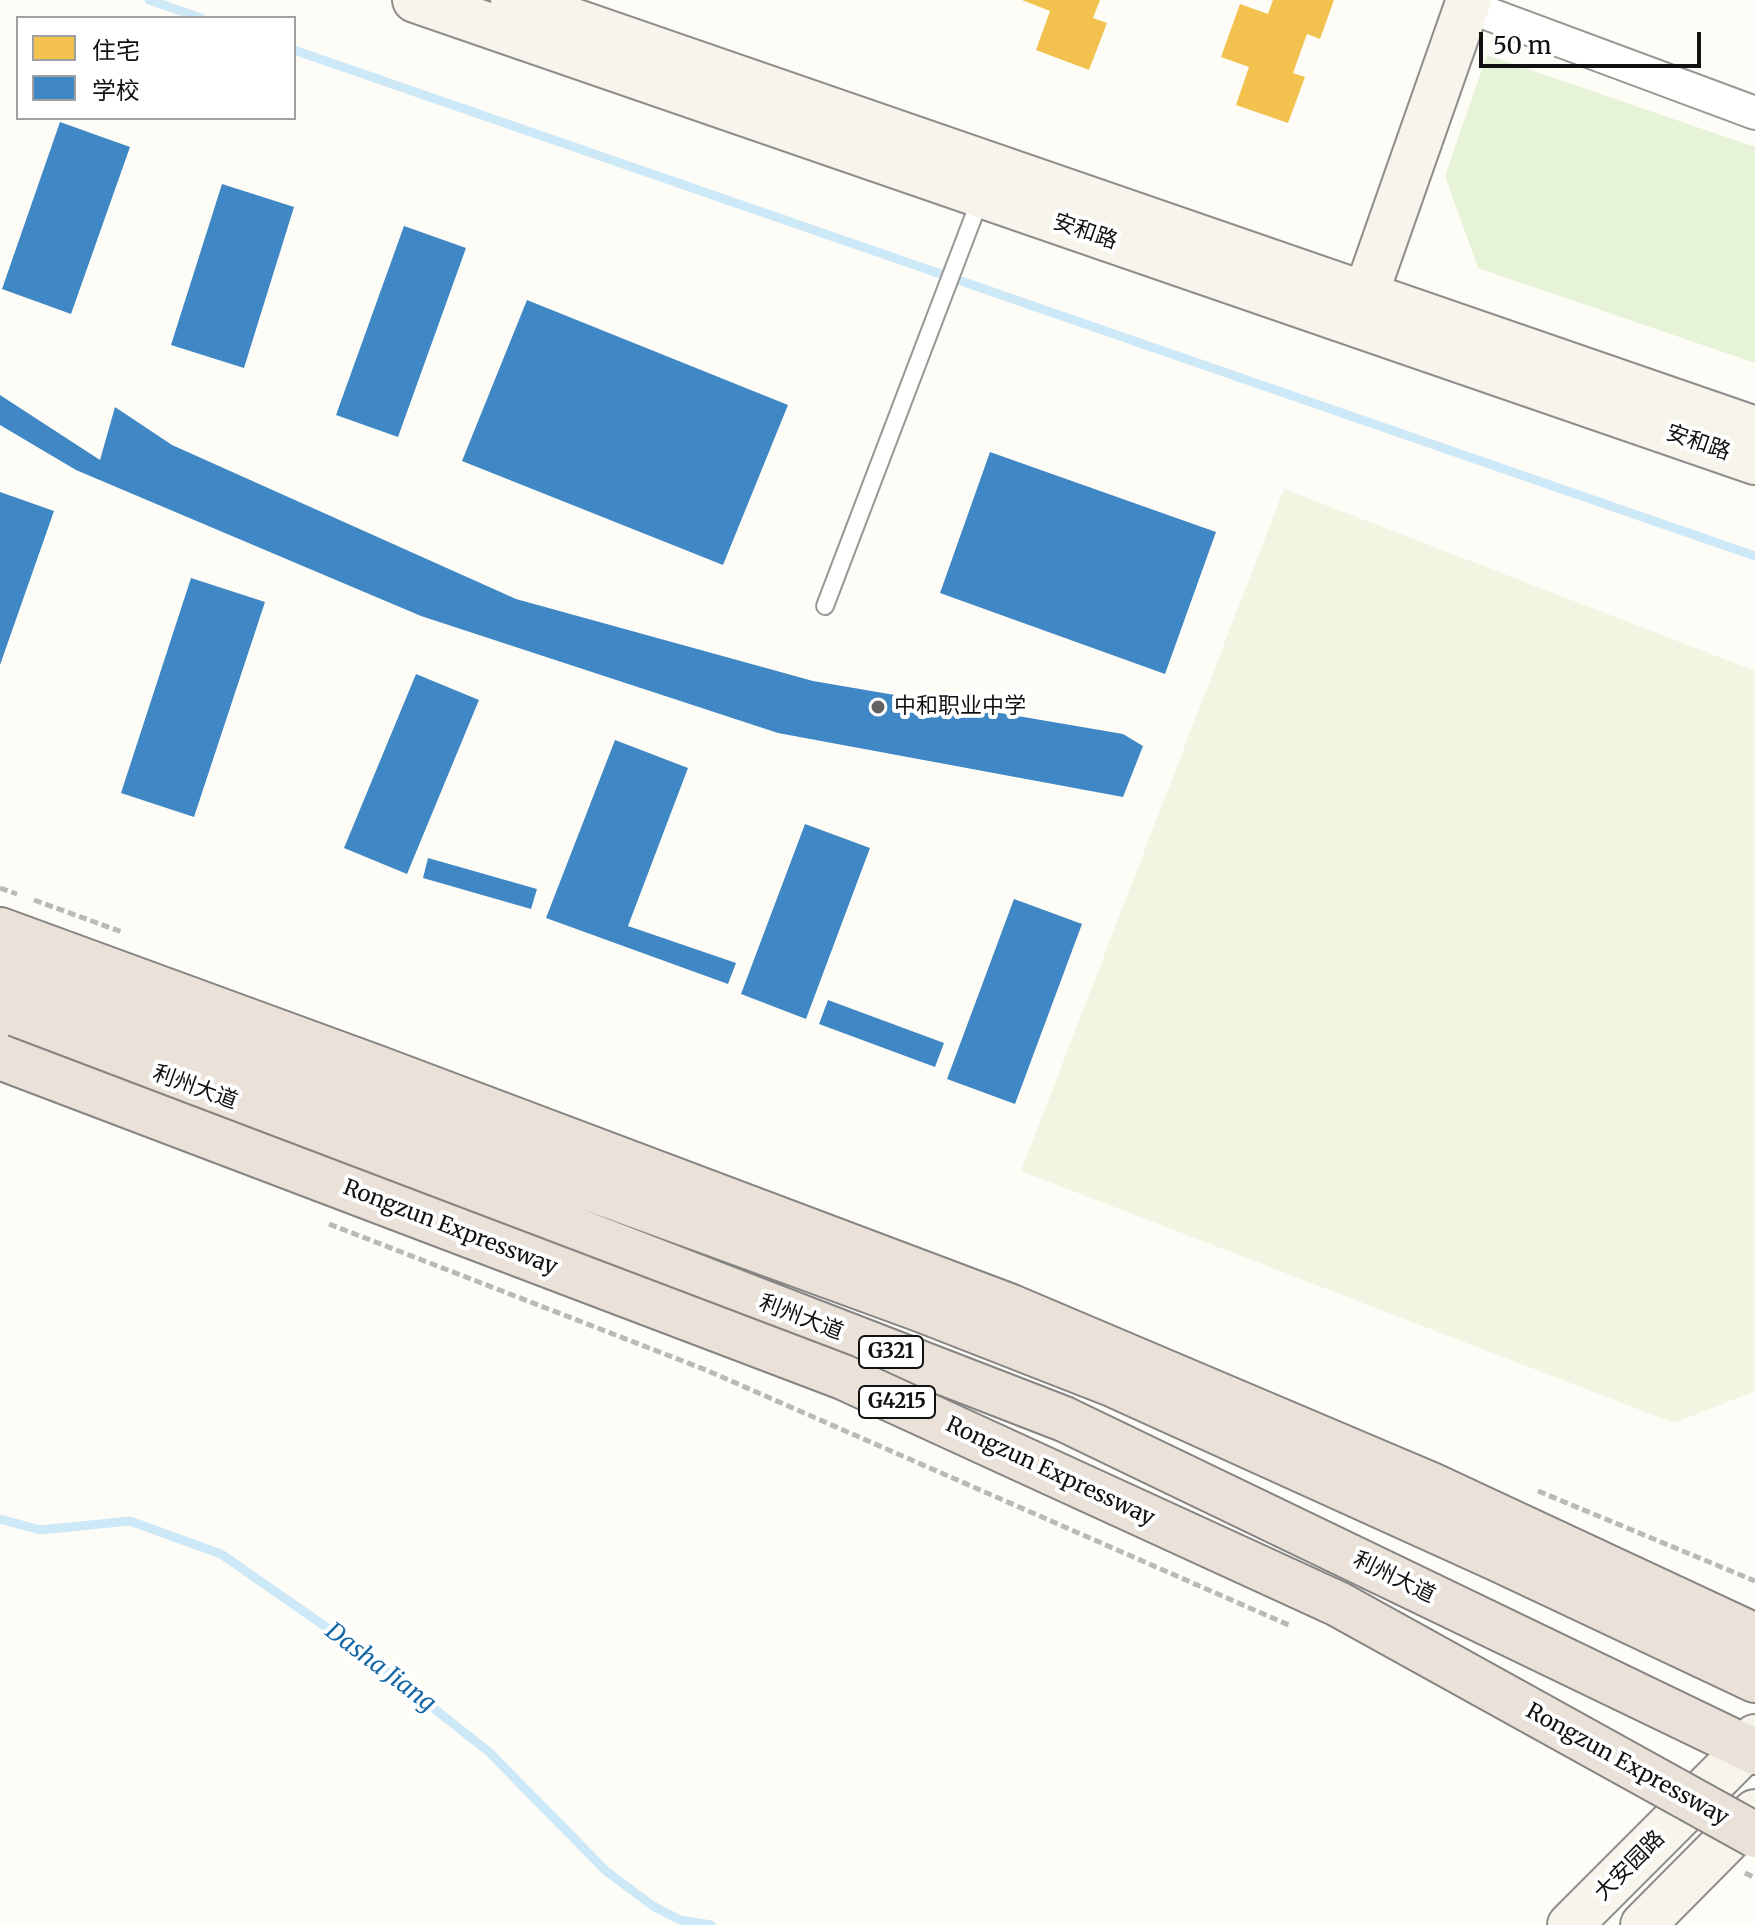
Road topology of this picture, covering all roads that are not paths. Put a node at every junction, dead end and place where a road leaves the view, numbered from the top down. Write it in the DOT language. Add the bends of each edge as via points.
graph roads {
  1 [pos="513,0"];
  2 [pos="434,3"];
  3 [pos="1468,3"];
  4 [pos="1755,113"];
  5 [pos="982,196"];
  6 [pos="1360,310"];
  7 [pos="1755,429"];
  8 [pos="1755,462"];
  9 [pos="825,606"];
  10 [pos="0,930"];
  11 [pos="0,973"];
  12 [pos="0,1015"];
  13 [pos="0,1057"];
  14 [pos="1755,1636"];
  15 [pos="1755,1680"];
  16 [pos="1752,1746"];
  17 [pos="1755,1812"];
  18 [pos="1755,1835"];
  19 [pos="1570,1925"];
  20 [pos="1643,1925"];
  1 -- 6 [label="street, 安和路"];
  2 -- 5 [label="street, 安和路"];
  3 -- 4 [label="street"];
  3 -- 6 [label="street"];
  5 -- 6 [label="street, 安和路"];
  5 -- 9 [label="lane"];
  6 -- 7 [label="street, 安和路"];
  6 -- 8 [label="street, 安和路"];
  10 -- 14 [label="highway" via="1009,1306 1429,1484"];
  11 -- 15 [label="highway, 利州大道 / G321" via="905,1303 1112,1384"];
  12 -- 16 [label="highway, 利州大道 / G321" via="1064,1419"];
  13 -- 18 [label="highway, Rongzun Expressway / G4215, bridge" via="843,1377 1338,1604"];
  16 -- 19 [label="street, 大安园路"];
  17 -- 20 [label="street"];
}
